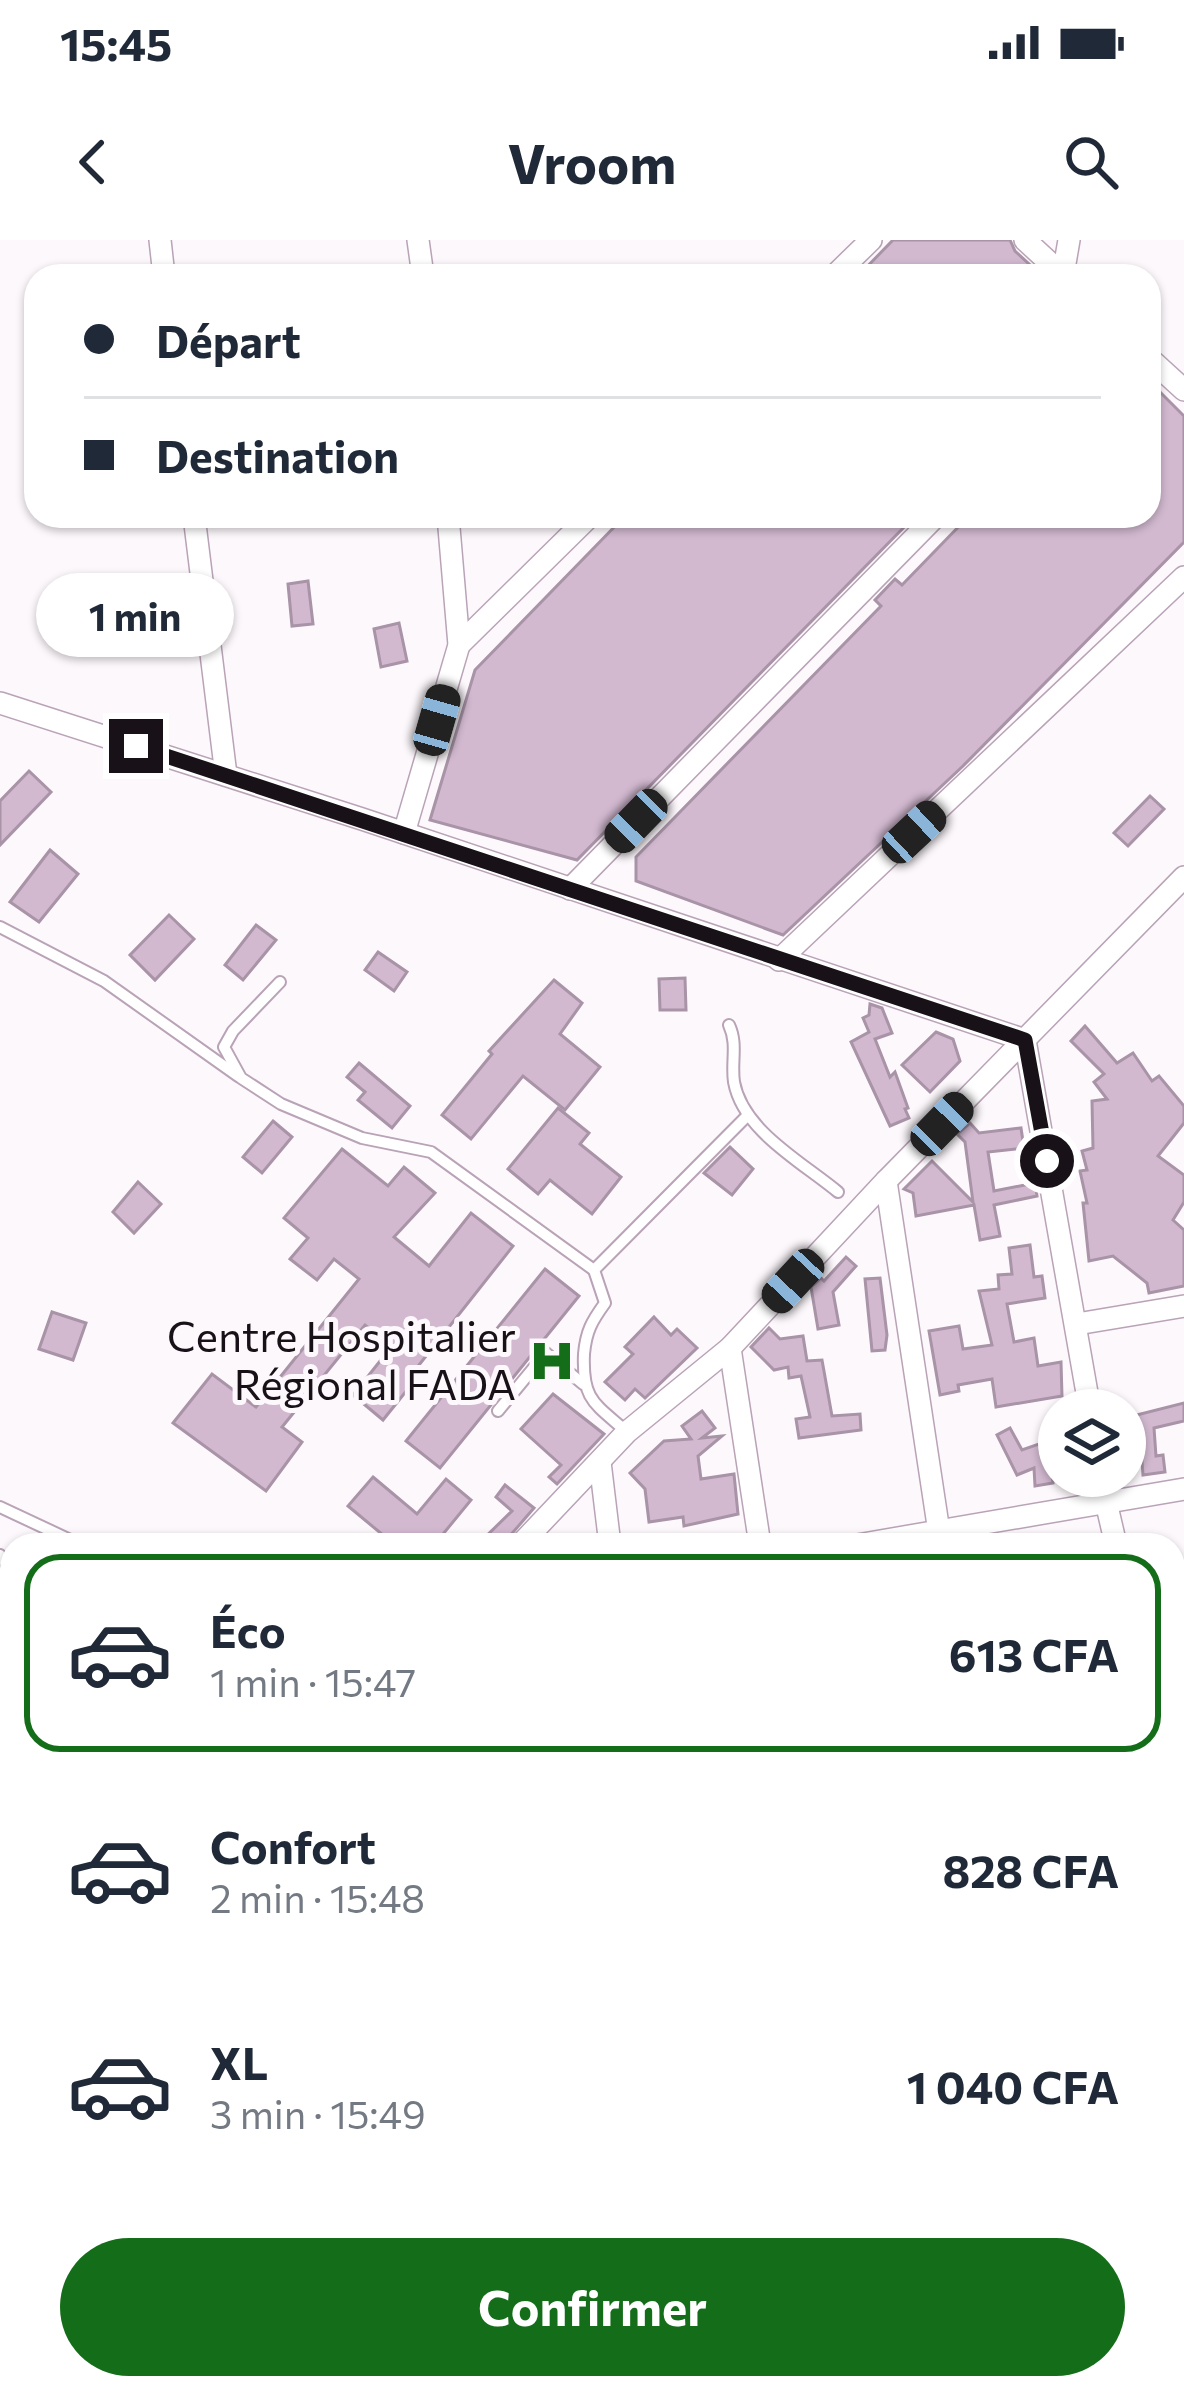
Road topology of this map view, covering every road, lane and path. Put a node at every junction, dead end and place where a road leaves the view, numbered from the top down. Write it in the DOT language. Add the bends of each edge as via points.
graph roads {
  1 [pos="871,240"];
  2 [pos="1025,240"];
  3 [pos="846,264"];
  4 [pos="1051,264"];
  5 [pos="1161,369"];
  6 [pos="1184,390"];
  7 [pos="195,528"];
  8 [pos="449,528"];
  9 [pos="578,528"];
  10 [pos="924,528"];
  11 [pos="1184,577"];
  12 [pos="459,645"];
  13 [pos="0,704"];
  14 [pos="226,775"];
  15 [pos="404,832"];
  16 [pos="1184,877"];
  17 [pos="570,889"];
  18 [pos="0,927"];
  19 [pos="779,960"];
  20 [pos="280,982"];
  21 [pos="729,1025"];
  22 [pos="1025,1040"];
  23 [pos="241,1078"];
  24 [pos="746,1117"];
  25 [pos="886,1180"];
  26 [pos="838,1192"];
  27 [pos="594,1270"];
  28 [pos="1184,1306"];
  29 [pos="1078,1324"];
  30 [pos="730,1348"];
  31 [pos="583,1384"];
  32 [pos="1087,1389"];
  33 [pos="498,1412"];
  34 [pos="627,1432"];
  35 [pos="600,1462"];
  36 [pos="1184,1489"];
  37 [pos="1103,1497"];
  38 [pos="1103,1501"];
  39 [pos="0,1507"];
  40 [pos="55,1533"];
  41 [pos="532,1533"];
  42 [pos="609,1533"];
  43 [pos="761,1533"];
  44 [pos="939,1533"];
  45 [pos="962,1533"];
  46 [pos="1112,1533"];
  1 -- 3 [label="street"];
  2 -- 4 [label="street"];
  5 -- 6 [label="street"];
  7 -- 14 [label="street"];
  8 -- 12 [label="street"];
  9 -- 12 [label="street"];
  10 -- 17 [label="street"];
  11 -- 19 [label="street"];
  12 -- 15 [label="street"];
  13 -- 14 [label="street"];
  14 -- 15 [label="street"];
  15 -- 17 [label="street"];
  16 -- 22 [label="street"];
  17 -- 19 [label="street"];
  18 -- 23 [label="lane" via="104,981"];
  19 -- 22 [label="street"];
  20 -- 23 [label="lane" via="224,1047"];
  21 -- 24 [label="lane"];
  22 -- 25 [label="street"];
  22 -- 29 [label="street"];
  23 -- 27 [label="lane" via="362,1138 431,1152"];
  24 -- 26 [label="lane"];
  24 -- 27 [label="lane"];
  25 -- 30 [label="street"];
  25 -- 44 [label="street"];
  27 -- 31 [label="lane" via="605,1303 586,1329"];
  28 -- 29 [label="street"];
  29 -- 32 [label="street"];
  30 -- 34 [label="street"];
  30 -- 43 [label="street"];
  31 -- 33 [label="lane" via="546,1352"];
  31 -- 34 [label="lane"];
  34 -- 35 [label="street"];
  35 -- 41 [label="street"];
  35 -- 42 [label="street"];
  36 -- 38 [label="street"];
  37 -- 38 [label="street"];
  38 -- 45 [label="street"];
  38 -- 46 [label="street"];
  39 -- 40 [label="lane"];
}
